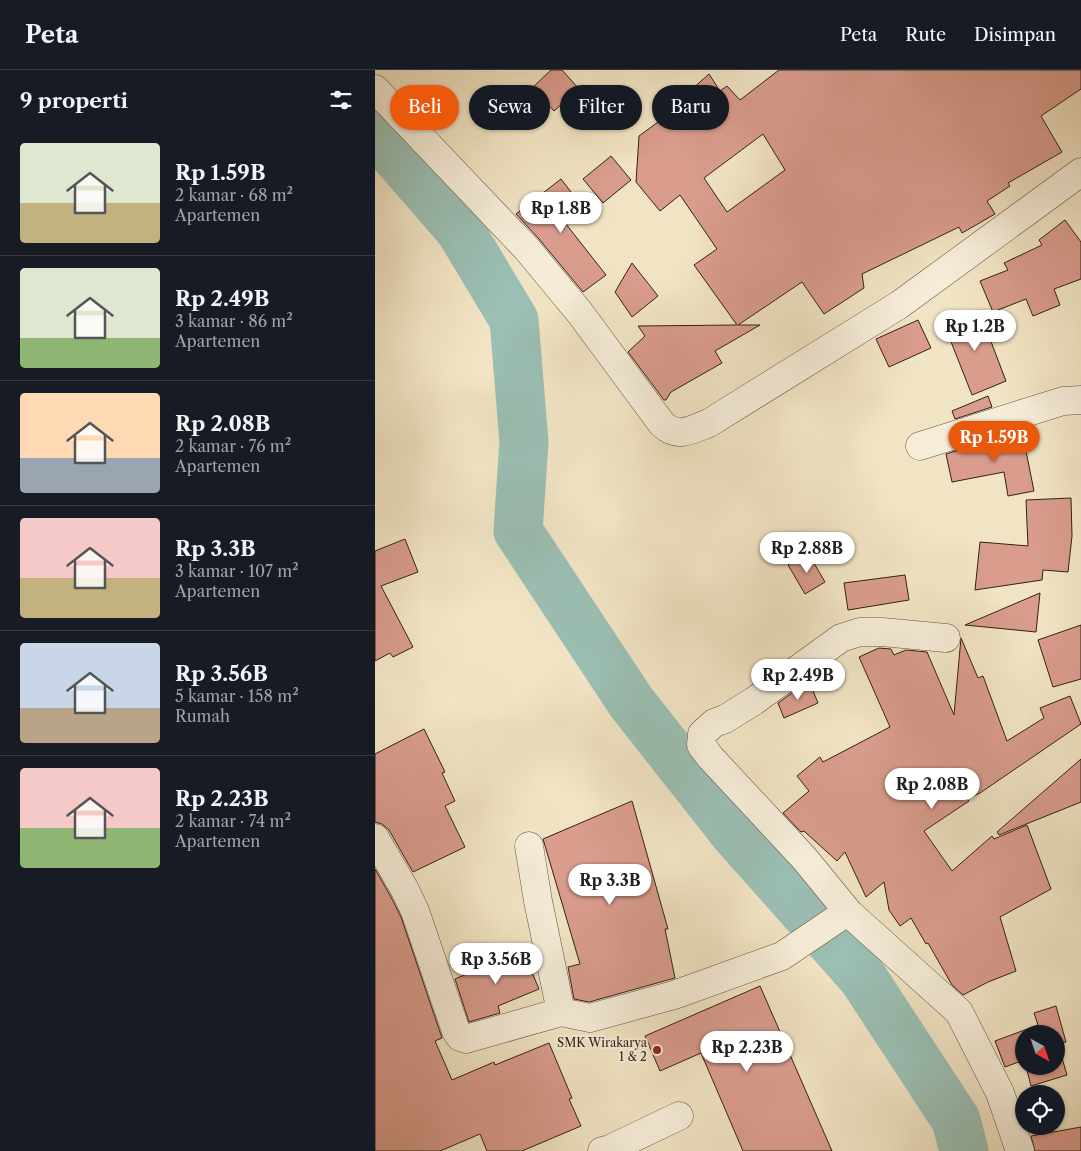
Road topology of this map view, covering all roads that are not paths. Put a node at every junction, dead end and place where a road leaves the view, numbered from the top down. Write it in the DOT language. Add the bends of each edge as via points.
graph roads {
  1 [pos="375,90"];
  2 [pos="1081,172"];
  3 [pos="1081,400"];
  4 [pos="920,446"];
  5 [pos="947,638"];
  6 [pos="375,838"];
  7 [pos="529,846"];
  8 [pos="847,914"];
  9 [pos="561,1012"];
  10 [pos="679,1116"];
  11 [pos="602,1151"];
  12 [pos="1020,1151"];
  1 -- 2 [label="street" via="527,249 580,313 662,424 681,433 709,423 899,305"];
  3 -- 4 [label="street" via="1063,402"];
  5 -- 8 [label="street" via="875,632 860,632 841,638 702,734 701,744 710,757 804,858"];
  6 -- 9 [label="street" via="415,911 460,1037 466,1039"];
  7 -- 9 [label="street" via="537,901"];
  8 -- 9 [label="street" via="782,956 674,994 590,1018"];
  8 -- 12 [label="street" via="959,1012 1000,1092"];
  10 -- 11 [label="street"];
}
